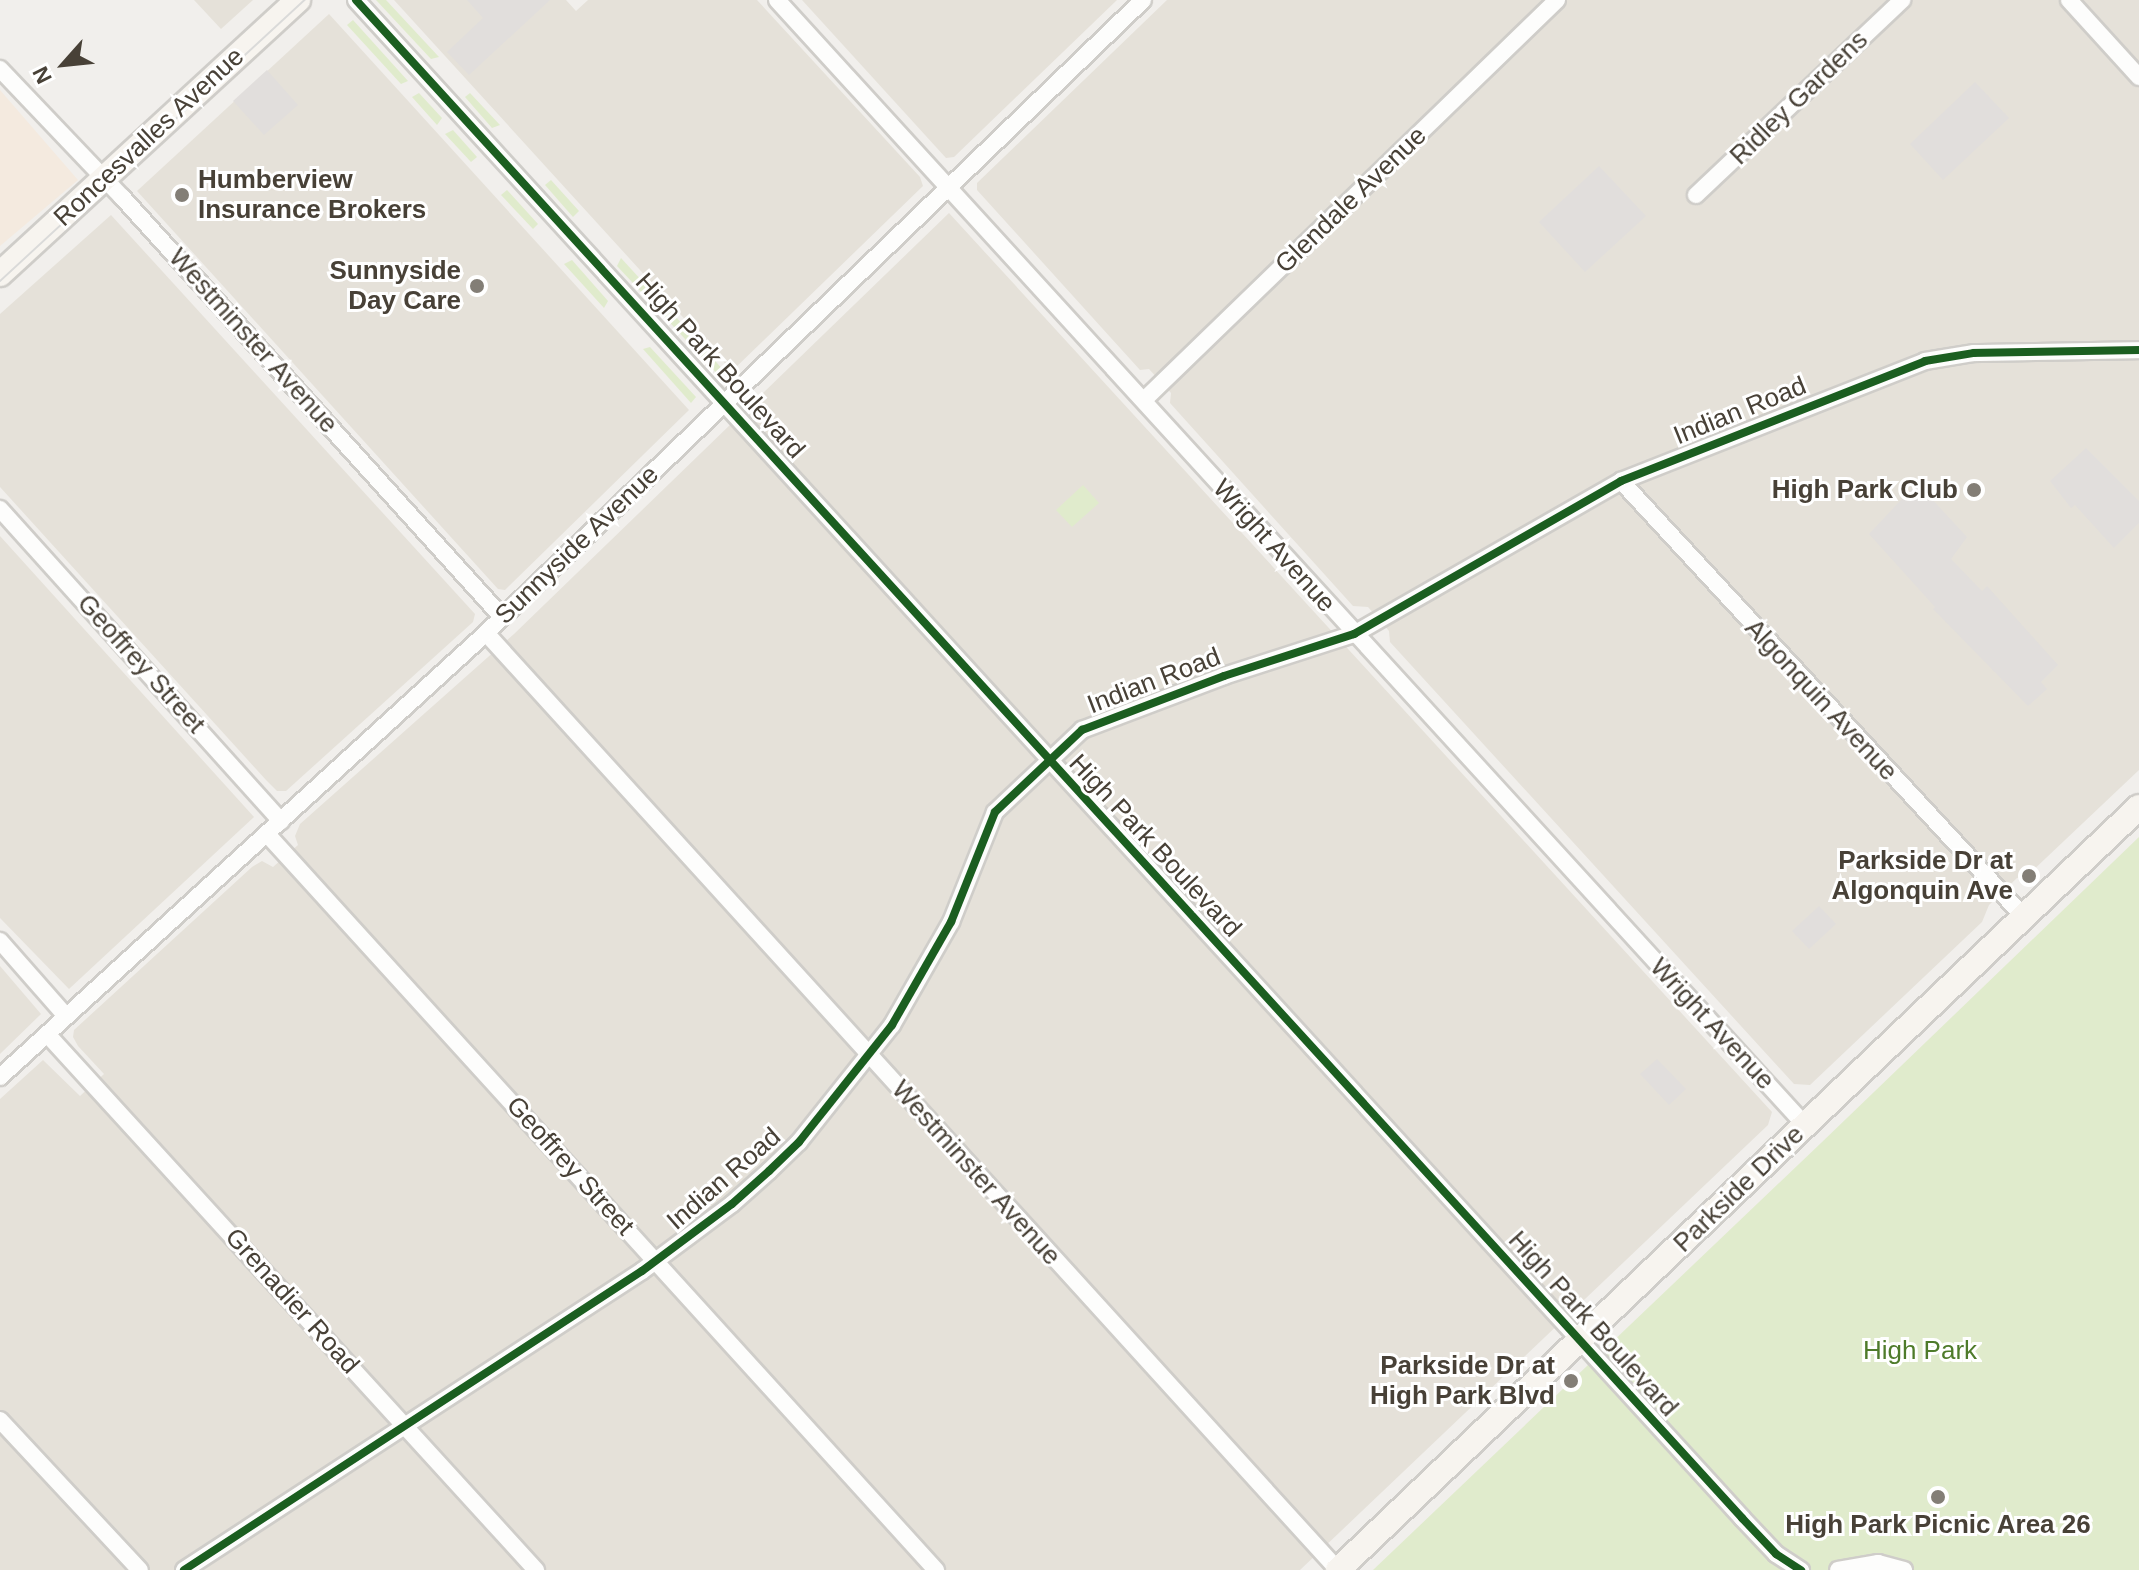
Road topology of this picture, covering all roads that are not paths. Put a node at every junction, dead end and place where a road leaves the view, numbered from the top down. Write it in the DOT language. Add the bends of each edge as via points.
graph roads {
  1 [pos="298,0"];
  2 [pos="356,0"];
  3 [pos="777,0"];
  4 [pos="1143,0"];
  5 [pos="1557,0"];
  6 [pos="1902,0"];
  7 [pos="2069,0"];
  8 [pos="0,69"];
  9 [pos="2139,77"];
  10 [pos="104,178"];
  11 [pos="949,187"];
  12 [pos="1696,195"];
  13 [pos="0,274"];
  14 [pos="2139,350"];
  15 [pos="1144,400"];
  16 [pos="725,402"];
  17 [pos="1621,481"];
  18 [pos="0,509"];
  19 [pos="502,617"];
  20 [pos="486,633"];
  21 [pos="1354,634"];
  22 [pos="1048,760"];
  23 [pos="2139,807"];
  24 [pos="281,821"];
  25 [pos="267,834"];
  26 [pos="2024,917"];
  27 [pos="0,941"];
  28 [pos="66,1016"];
  29 [pos="47,1034"];
  30 [pos="870,1056"];
  31 [pos="0,1077"];
  32 [pos="1805,1125"];
  33 [pos="656,1261"];
  34 [pos="1580,1340"];
  35 [pos="0,1420"];
  36 [pos="404,1426"];
  37 [pos="140,1570"];
  38 [pos="184,1570"];
  39 [pos="536,1570"];
  40 [pos="936,1570"];
  41 [pos="1338,1570"];
  42 [pos="1801,1570"];
  43 [pos="1838,1570"];
  44 [pos="1904,1570"];
  1 -- 10 [label="main road, Roncesvalles Avenue"];
  2 -- 16 [label="street, High Park Boulevard"];
  3 -- 11 [label="street, Wright Avenue"];
  4 -- 11 [label="street, Sunnyside Avenue"];
  5 -- 15 [label="street, Glendale Avenue"];
  6 -- 12 [label="street, Ridley Gardens"];
  7 -- 9 [label="street"];
  8 -- 10 [label="street, Westminster Avenue"];
  10 -- 13 [label="main road, Roncesvalles Avenue"];
  10 -- 19 [label="street, Westminster Avenue"];
  11 -- 15 [label="street, Wright Avenue"];
  11 -- 16 [label="street, Sunnyside Avenue"];
  14 -- 17 [label="street, Indian Road" via="1974,353 1925,361"];
  15 -- 21 [label="street, Wright Avenue"];
  16 -- 19 [label="street, Sunnyside Avenue"];
  16 -- 22 [label="street, High Park Boulevard"];
  17 -- 21 [label="street, Indian Road"];
  17 -- 26 [label="street, Algonquin Avenue"];
  18 -- 24 [label="street, Geoffrey Street"];
  19 -- 20 [label="street, Sunnyside Avenue"];
  20 -- 24 [label="street, Sunnyside Avenue"];
  20 -- 30 [label="street, Westminster Avenue"];
  21 -- 22 [label="street, Indian Road" via="1094,724"];
  21 -- 32 [label="street, Wright Avenue"];
  22 -- 30 [label="street, Indian Road" via="995,812 934,954"];
  22 -- 34 [label="street, High Park Boulevard"];
  23 -- 26 [label="main road, Parkside Drive"];
  24 -- 25 [label="street, Sunnyside Avenue"];
  25 -- 28 [label="street, Sunnyside Avenue"];
  25 -- 33 [label="street, Geoffrey Street"];
  26 -- 32 [label="main road, Parkside Drive"];
  27 -- 28 [label="street"];
  28 -- 29 [label="street, Sunnyside Avenue"];
  29 -- 31 [label="street, Sunnyside Avenue"];
  29 -- 36 [label="street, Grenadier Road"];
  30 -- 33 [label="street, Indian Road" via="769,1171"];
  30 -- 41 [label="street, Westminster Avenue"];
  32 -- 34 [label="main road, Parkside Drive"];
  33 -- 36 [label="street, Indian Road"];
  33 -- 40 [label="street, Geoffrey Street"];
  34 -- 41 [label="main road, Parkside Drive"];
  34 -- 42 [label="street, High Park Boulevard" via="1776,1554"];
  35 -- 37 [label="street"];
  36 -- 38 [label="street, Indian Road"];
  36 -- 39 [label="street, Grenadier Road"];
  43 -- 44 [label="street" via="1878,1563"];
}
